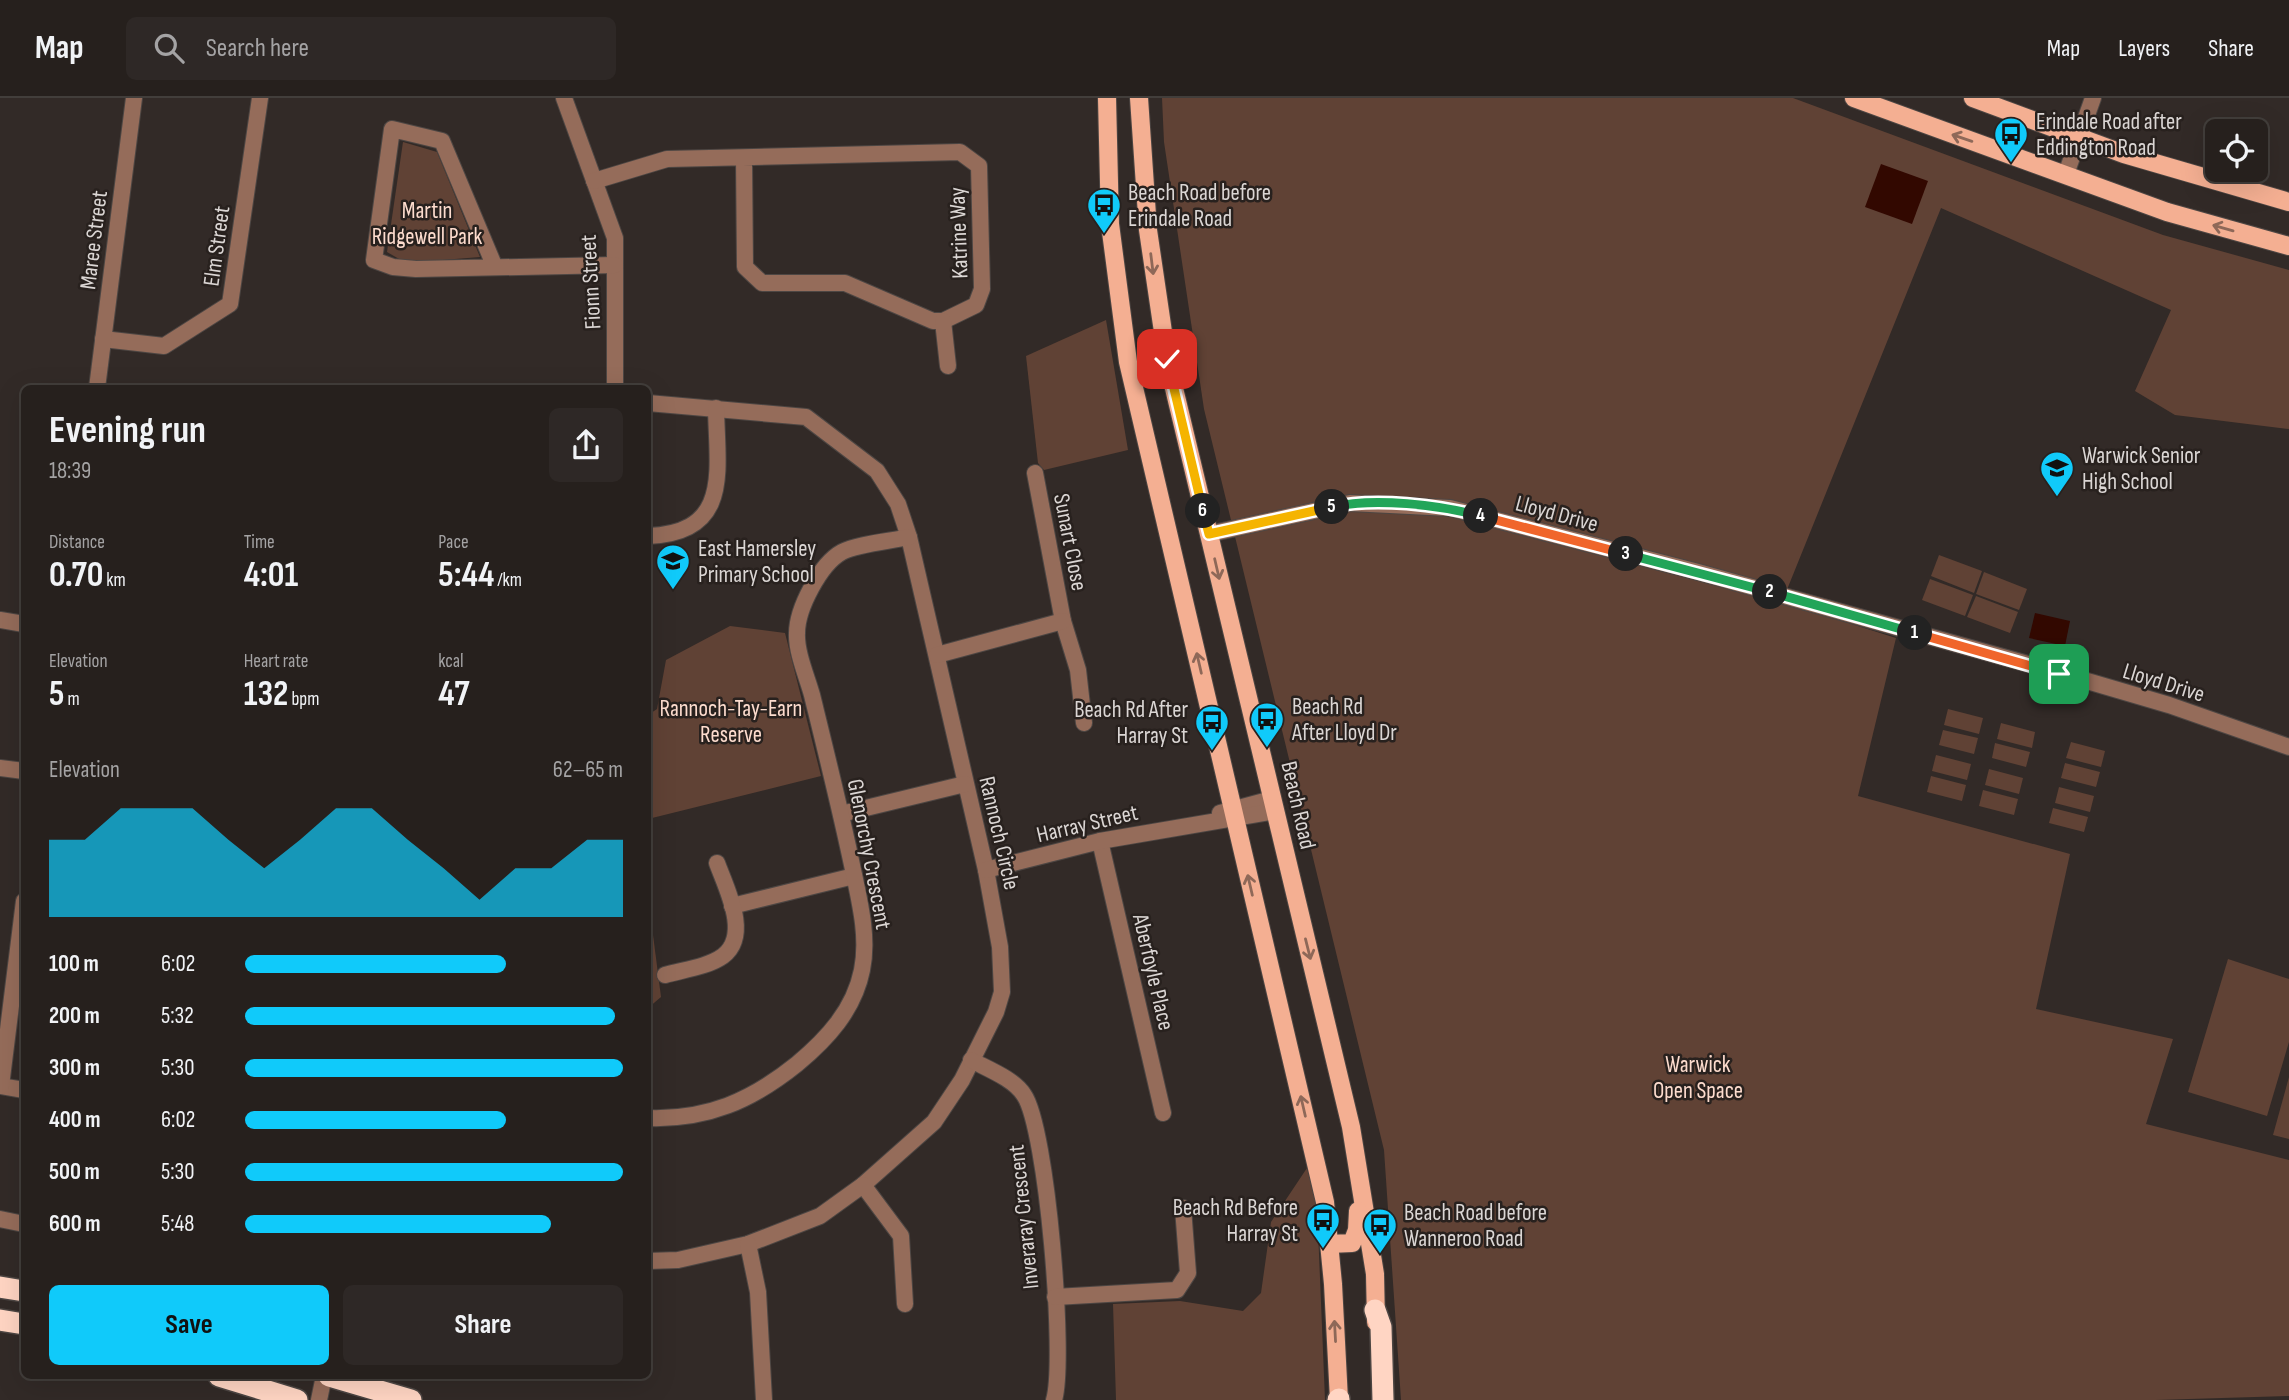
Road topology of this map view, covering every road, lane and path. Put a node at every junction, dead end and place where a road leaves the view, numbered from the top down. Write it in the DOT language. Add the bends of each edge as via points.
graph roads {
  1 [pos="134,98"];
  2 [pos="260,98"];
  3 [pos="564,98"];
  4 [pos="1100,98"];
  5 [pos="1107,98"];
  6 [pos="1139,98"];
  7 [pos="1854,98"];
  8 [pos="1973,98"];
  9 [pos="2094,98"];
  10 [pos="1107,131"];
  11 [pos="2080,137"];
  12 [pos="744,158"];
  13 [pos="2066,174"];
  14 [pos="594,181"];
  15 [pos="2289,202"];
  16 [pos="2289,246"];
  17 [pos="494,265"];
  18 [pos="615,265"];
  19 [pos="943,321"];
  20 [pos="103,339"];
  21 [pos="948,366"];
  22 [pos="97,385"];
  23 [pos="615,385"];
  24 [pos="651,404"];
  25 [pos="716,408"];
  26 [pos="1035,473"];
  27 [pos="1209,534"];
  28 [pos="651,535"];
  29 [pos="909,537"];
  30 [pos="0,620"];
  31 [pos="1063,621"];
  32 [pos="21,624"];
  33 [pos="937,654"];
  34 [pos="1084,723"];
  35 [pos="2289,747"];
  36 [pos="0,768"];
  37 [pos="21,771"];
  38 [pos="965,784"];
  39 [pos="1273,805"];
  40 [pos="841,814"];
  41 [pos="1233,814"];
  42 [pos="1100,841"];
  43 [pos="717,863"];
  44 [pos="986,870"];
  45 [pos="854,876"];
  46 [pos="732,906"];
  47 [pos="21,925"];
  48 [pos="665,975"];
  49 [pos="971,1060"];
  50 [pos="1,1086"];
  51 [pos="21,1089"];
  52 [pos="1163,1114"];
  53 [pos="651,1118"];
  54 [pos="1358,1165"];
  55 [pos="863,1185"];
  56 [pos="1182,1208"];
  57 [pos="0,1219"];
  58 [pos="21,1223"];
  59 [pos="748,1244"];
  60 [pos="1329,1244"];
  61 [pos="651,1261"];
  62 [pos="0,1287"];
  63 [pos="21,1290"];
  64 [pos="1055,1297"];
  65 [pos="905,1304"];
  66 [pos="1375,1310"];
  67 [pos="0,1320"];
  68 [pos="21,1324"];
  69 [pos="229,1379"];
  70 [pos="323,1379"];
  71 [pos="340,1379"];
  72 [pos="297,1400"];
  73 [pos="319,1400"];
  74 [pos="411,1400"];
  75 [pos="764,1400"];
  76 [pos="1054,1400"];
  77 [pos="1338,1400"];
  78 [pos="1381,1400"];
  1 -- 20 [label="street, Maree Street"];
  2 -- 20 [label="street, Elm Street" via="230,304 164,346"];
  3 -- 14 [label="street, Fionn Street"];
  4 -- 10 [label="main road"];
  5 -- 10 [label="main road"];
  6 -- 27 [label="main road, Beach Road, one-way" via="1148,230 1167,359"];
  13 -- 7 [label="main road, one-way"];
  8 -- 11 [label="main road"];
  9 -- 11 [label="street"];
  41 -- 10 [label="main road, one-way" via="1128,362 1110,224"];
  11 -- 13 [label="street"];
  11 -- 15 [label="main road" via="2124,155"];
  12 -- 14 [label="street, Katrine Way" via="667,159"];
  12 -- 19 [label="street" via="746,267 761,283 845,282 933,321"];
  12 -- 19 [label="street, Katrine Way" via="960,152 979,166 982,289 976,305"];
  16 -- 13 [label="main road, one-way" via="2167,212"];
  14 -- 18 [label="street, Fionn Street" via="615,238"];
  17 -- 17 [label="street" via="442,141 392,129 374,260 416,269"];
  17 -- 18 [label="street"];
  18 -- 23 [label="street, Fionn Street"];
  19 -- 21 [label="street"];
  20 -- 22 [label="street, Maree Street"];
  24 -- 25 [label="street, Rannoch Circle"];
  25 -- 28 [label="street" via="714,496 708,511 687,529"];
  25 -- 29 [label="street, Rannoch Circle" via="806,417 877,471 898,505"];
  26 -- 31 [label="street, Sunart Close"];
  27 -- 35 [label="street, Lloyd Drive" via="1350,503 1450,508 2053,671"];
  27 -- 39 [label="main road, Beach Road, one-way"];
  29 -- 33 [label="street, Rannoch Circle"];
  29 -- 40 [label="street, Glenorchy Crescent" via="841,552 809,589 797,634"];
  30 -- 32 [label="street"];
  31 -- 33 [label="street, Sunart Close"];
  31 -- 34 [label="street, Sunart Close" via="1078,670"];
  33 -- 38 [label="street, Rannoch Circle"];
  36 -- 37 [label="street"];
  38 -- 40 [label="street"];
  38 -- 44 [label="street, Rannoch Circle"];
  39 -- 41 [label="street, Harray Street"];
  39 -- 54 [label="main road, Beach Road, one-way"];
  40 -- 45 [label="street, Glenorchy Crescent"];
  41 -- 42 [label="street, Harray Street"];
  60 -- 41 [label="main road, one-way" via="1325,1202"];
  42 -- 44 [label="street, Harray Street"];
  42 -- 52 [label="street, Aberfoyle Place"];
  43 -- 46 [label="street"];
  44 -- 49 [label="street, Rannoch Circle" via="1000,947 1002,992"];
  45 -- 46 [label="street"];
  45 -- 53 [label="street, Glenorchy Crescent" via="863,922 862,968 846,1012 827,1036 747,1100 678,1119"];
  46 -- 48 [label="street" via="736,932 723,956"];
  47 -- 50 [label="street"];
  49 -- 55 [label="street, Rannoch Circle" via="934,1122"];
  49 -- 64 [label="street, Inveraray Crescent" via="1026,1096 1046,1181"];
  50 -- 51 [label="street"];
  54 -- 60 [label="main road" via="1356,1237 1347,1246"];
  54 -- 66 [label="main road, Beach Road" via="1375,1274"];
  55 -- 59 [label="street, Rannoch Circle" via="820,1216"];
  55 -- 65 [label="street" via="901,1236"];
  56 -- 64 [label="street" via="1188,1273 1177,1290"];
  57 -- 58 [label="street"];
  59 -- 61 [label="street, Rannoch Circle" via="678,1260"];
  59 -- 75 [label="street" via="758,1292"];
  77 -- 60 [label="main road, one-way"];
  62 -- 63 [label="highway"];
  64 -- 76 [label="street, Inveraray Crescent"];
  66 -- 78 [label="highway" via="1381,1326"];
  67 -- 68 [label="highway"];
  69 -- 72 [label="highway"];
  70 -- 73 [label="street"];
  71 -- 74 [label="highway"];
}
